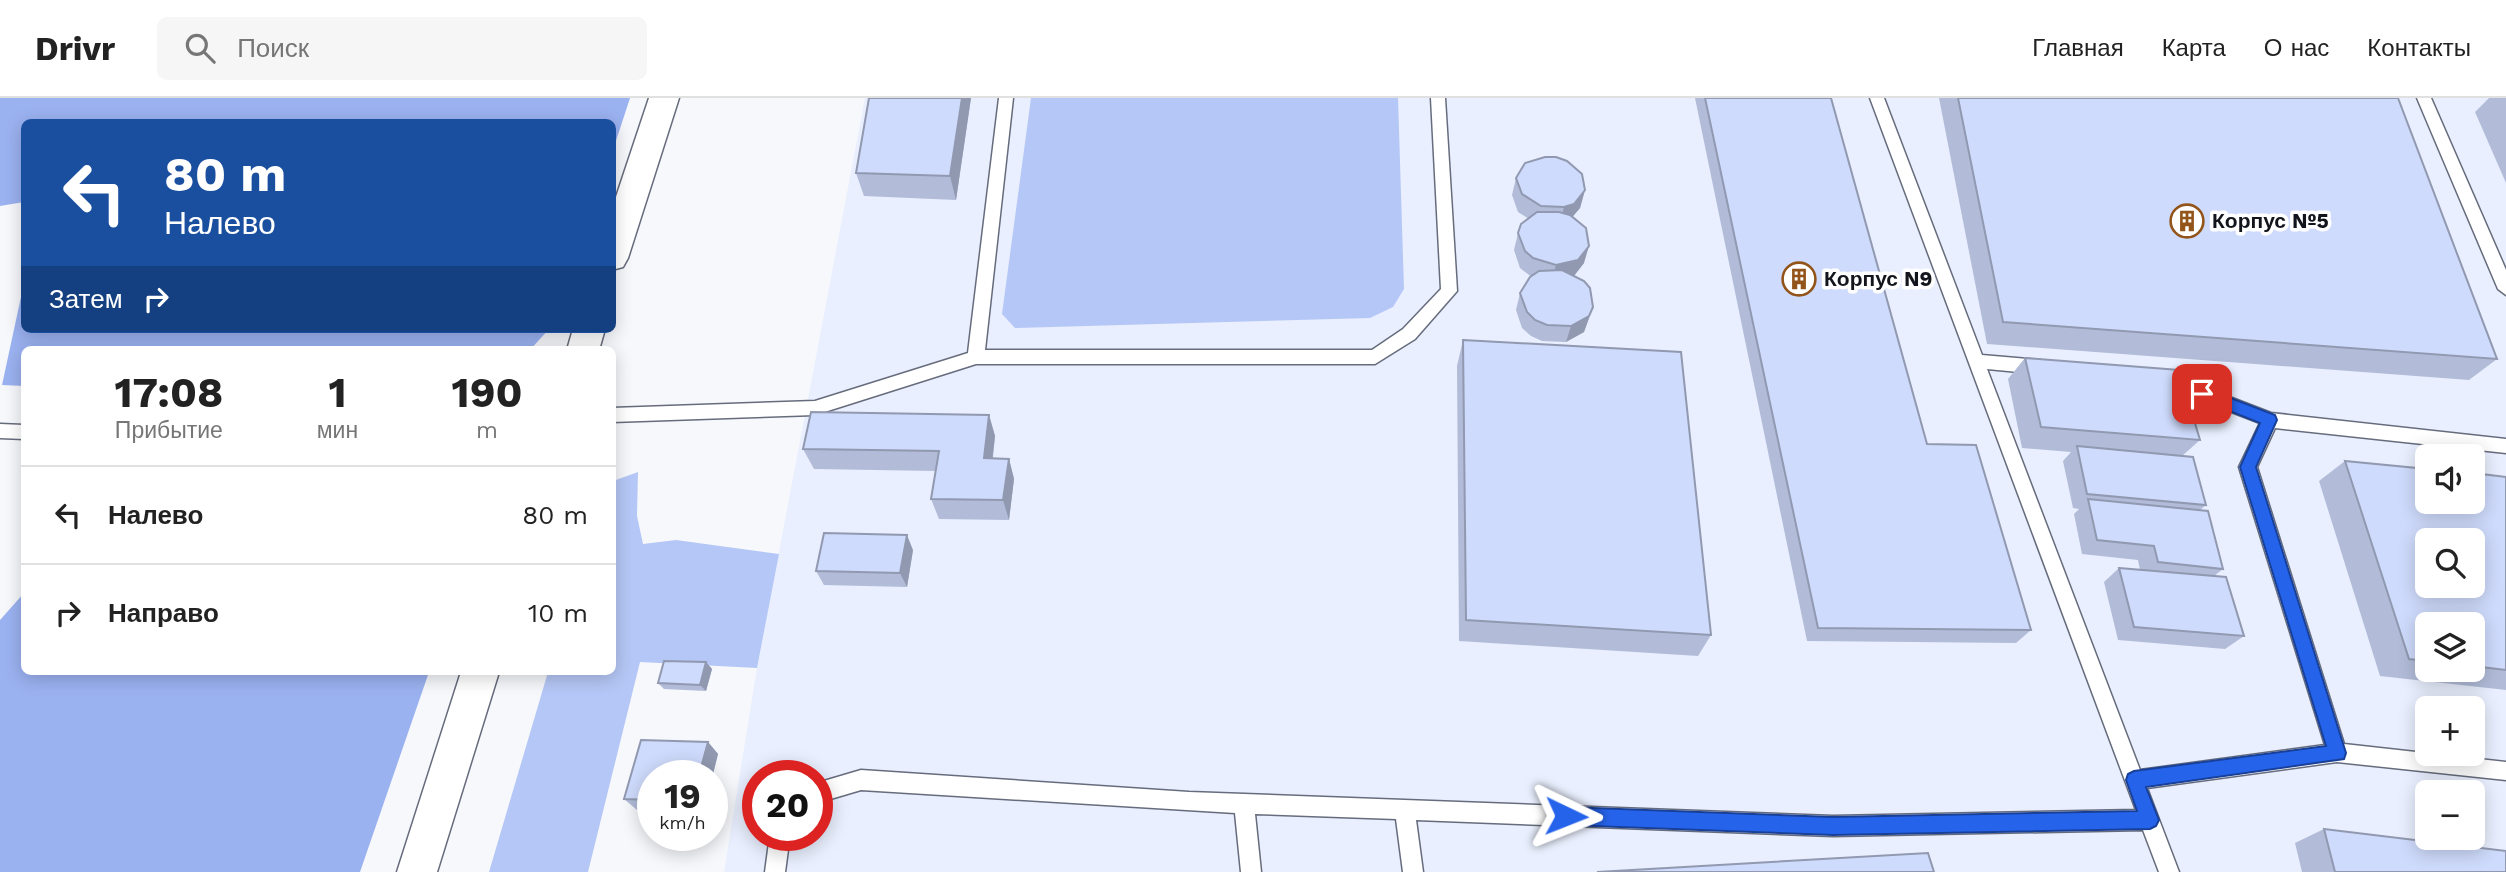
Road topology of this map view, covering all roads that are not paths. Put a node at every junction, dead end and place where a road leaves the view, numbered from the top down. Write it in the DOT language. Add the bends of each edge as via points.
graph roads {
  1 [pos="664,98"];
  2 [pos="1006,98"];
  3 [pos="1438,98"];
  4 [pos="1877,98"];
  5 [pos="2424,98"];
  6 [pos="616,246"];
  7 [pos="2506,289"];
  8 [pos="976,357"];
  9 [pos="1977,361"];
  10 [pos="2060,368"];
  11 [pos="2144,375"];
  12 [pos="616,415"];
  13 [pos="2270,420"];
  14 [pos="0,431"];
  15 [pos="21,432"];
  16 [pos="2506,446"];
  17 [pos="479,675"];
  18 [pos="2337,753"];
  19 [pos="2506,771"];
  20 [pos="2134,780"];
  21 [pos="833,788"];
  22 [pos="1244,804"];
  23 [pos="1405,811"];
  24 [pos="2150,820"];
  25 [pos="778,851"];
  26 [pos="417,872"];
  27 [pos="775,872"];
  28 [pos="1251,872"];
  29 [pos="1412,872"];
  30 [pos="2169,872"];
  1 -- 6 [label="street"];
  2 -- 8 [label="lane"];
  3 -- 8 [label="lane" via="1450,290 1409,334 1375,357"];
  4 -- 9 [label="lane"];
  5 -- 7 [label="lane"];
  8 -- 12 [label="lane" via="815,408"];
  9 -- 10 [label="lane"];
  9 -- 20 [label="lane"];
  11 -- 13 [label="lane" via="2158,376"];
  13 -- 16 [label="lane"];
  13 -- 18 [label="lane" via="2248,467"];
  14 -- 15 [label="lane"];
  17 -- 26 [label="street"];
  18 -- 19 [label="lane"];
  18 -- 20 [label="lane"];
  20 -- 24 [label="lane"];
  21 -- 22 [label="lane" via="861,780"];
  22 -- 23 [label="lane"];
  22 -- 28 [label="lane"];
  23 -- 24 [label="lane" via="1833,826"];
  23 -- 29 [label="lane"];
  24 -- 30 [label="lane"];
  25 -- 27 [label="lane"];
}
